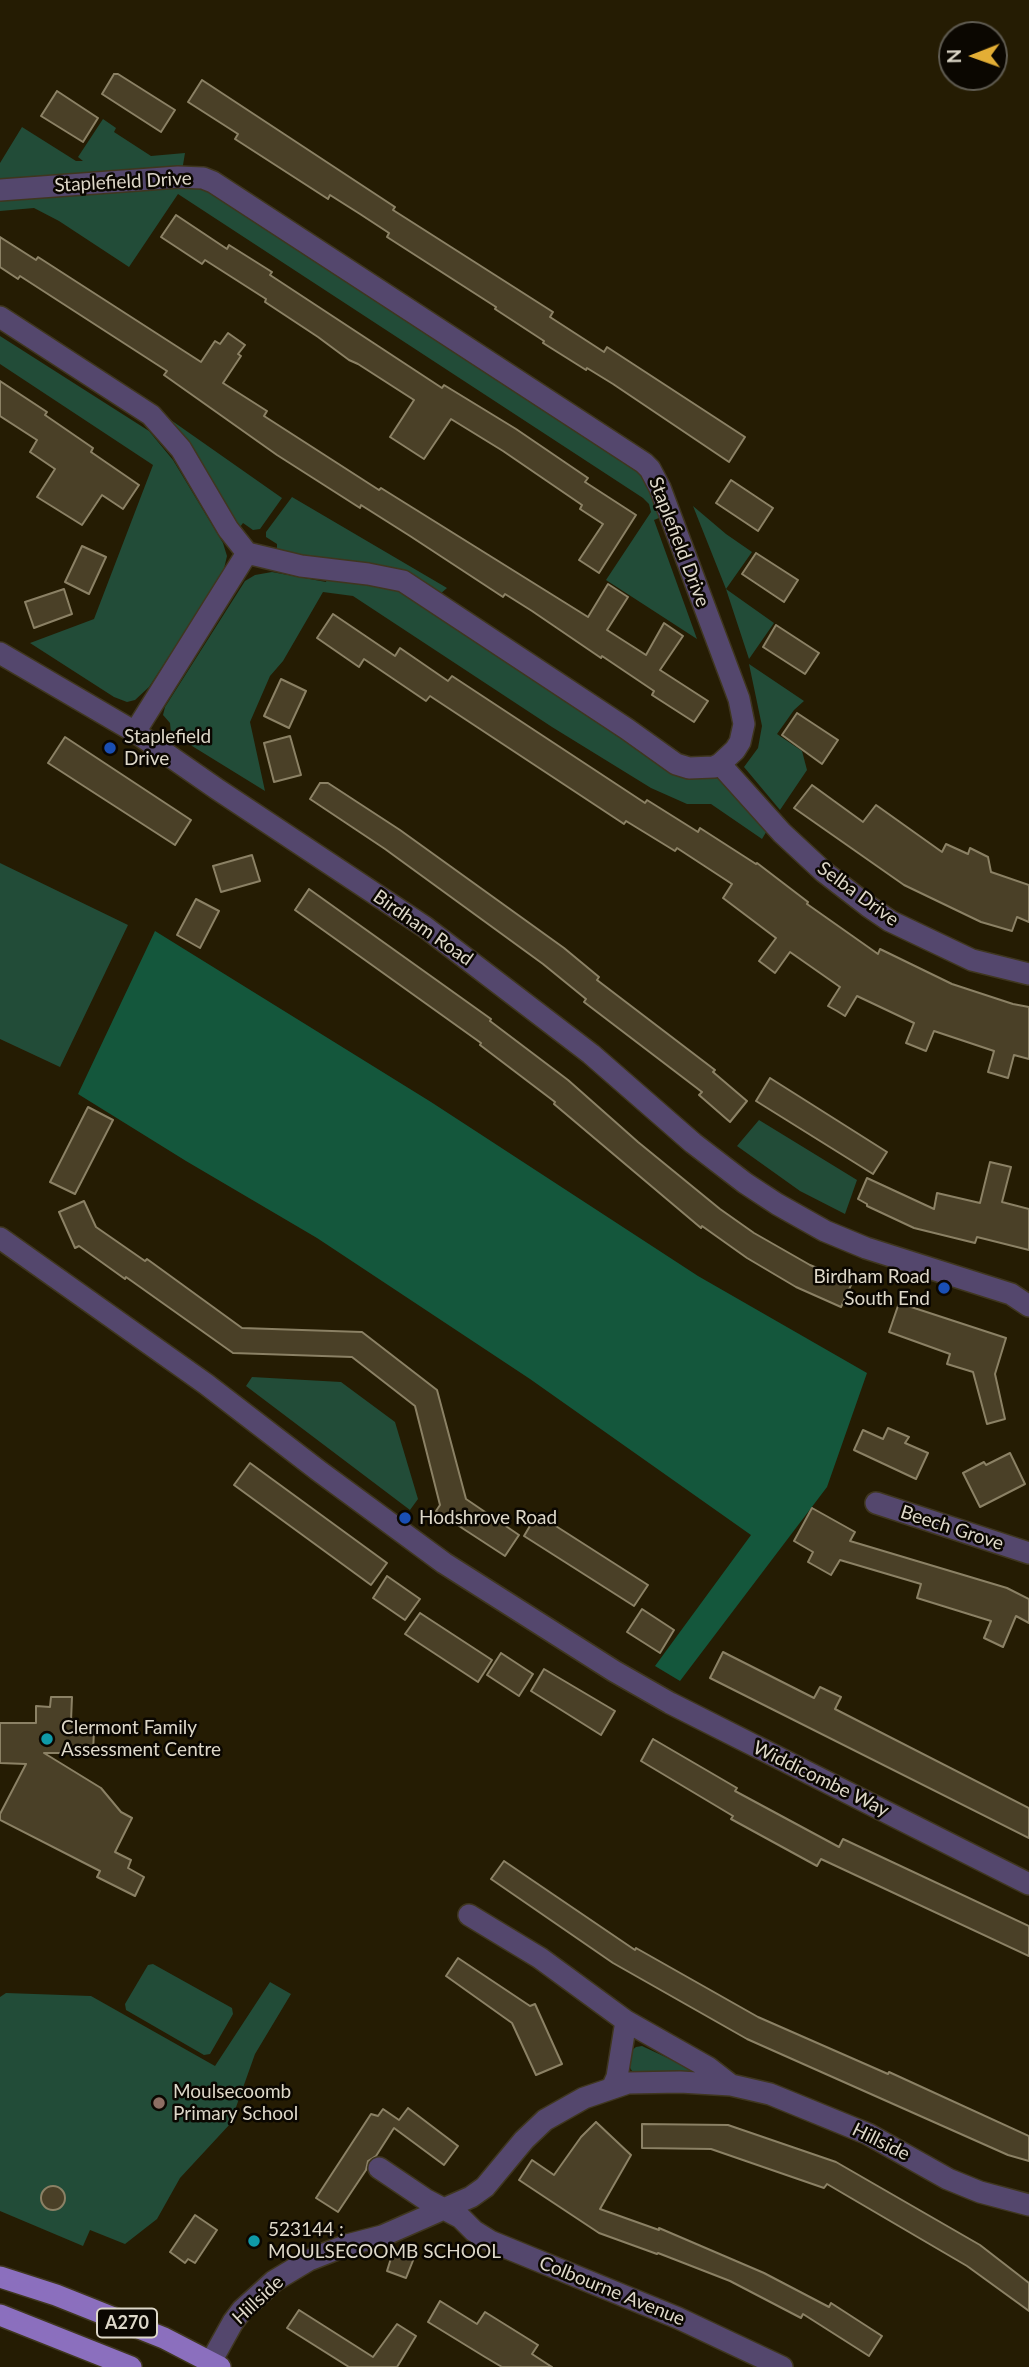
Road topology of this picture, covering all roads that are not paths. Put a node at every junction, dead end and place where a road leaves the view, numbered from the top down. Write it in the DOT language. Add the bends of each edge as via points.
graph roads {
  1 [pos="0,190"];
  2 [pos="0,317"];
  3 [pos="247,553"];
  4 [pos="0,653"];
  5 [pos="135,732"];
  6 [pos="720,764"];
  7 [pos="1029,974"];
  8 [pos="0,1238"];
  9 [pos="1029,1306"];
  10 [pos="876,1503"];
  11 [pos="1029,1553"];
  12 [pos="1029,1884"];
  13 [pos="469,1915"];
  14 [pos="626,2021"];
  15 [pos="731,2085"];
  16 [pos="612,2088"];
  17 [pos="379,2168"];
  18 [pos="446,2209"];
  19 [pos="1028,2210"];
  20 [pos="0,2277"];
  21 [pos="0,2315"];
  22 [pos="213,2365"];
  23 [pos="131,2367"];
  24 [pos="782,2367"];
  1 -- 6 [label="street, Staplefield Drive" via="202,178 644,463 660,488 739,699 743,731"];
  2 -- 3 [label="street" via="151,415 181,449"];
  3 -- 5 [label="street"];
  3 -- 6 [label="street" via="403,581 669,761 689,768"];
  4 -- 5 [label="street, Birdham Road"];
  5 -- 9 [label="street, Birdham Road" via="425,927 591,1054 744,1183 825,1231 1011,1294"];
  6 -- 7 [label="street, Selba Drive" via="782,833 868,906 972,960"];
  8 -- 12 [label="street, Widdicombe Way" via="206,1384 444,1563 614,1671"];
  10 -- 11 [label="street, Beech Grove"];
  13 -- 14 [label="street, Hillside" via="540,1958"];
  14 -- 15 [label="street, Hillside"];
  14 -- 16 [label="street"];
  15 -- 16 [label="street, Hillside" via="654,2081"];
  15 -- 19 [label="street, Hillside" via="814,2111 868,2134 948,2179"];
  16 -- 18 [label="street, Hillside" via="572,2103 545,2120 485,2187"];
  17 -- 18 [label="street"];
  18 -- 22 [label="street, Hillside" via="382,2236 347,2245 274,2281 242,2310"];
  18 -- 24 [label="street, Colbourne Avenue" via="490,2241 678,2318"];
  20 -- 22 [label="main road, A270" via="164,2338"];
  21 -- 23 [label="main road, A270"];
}
